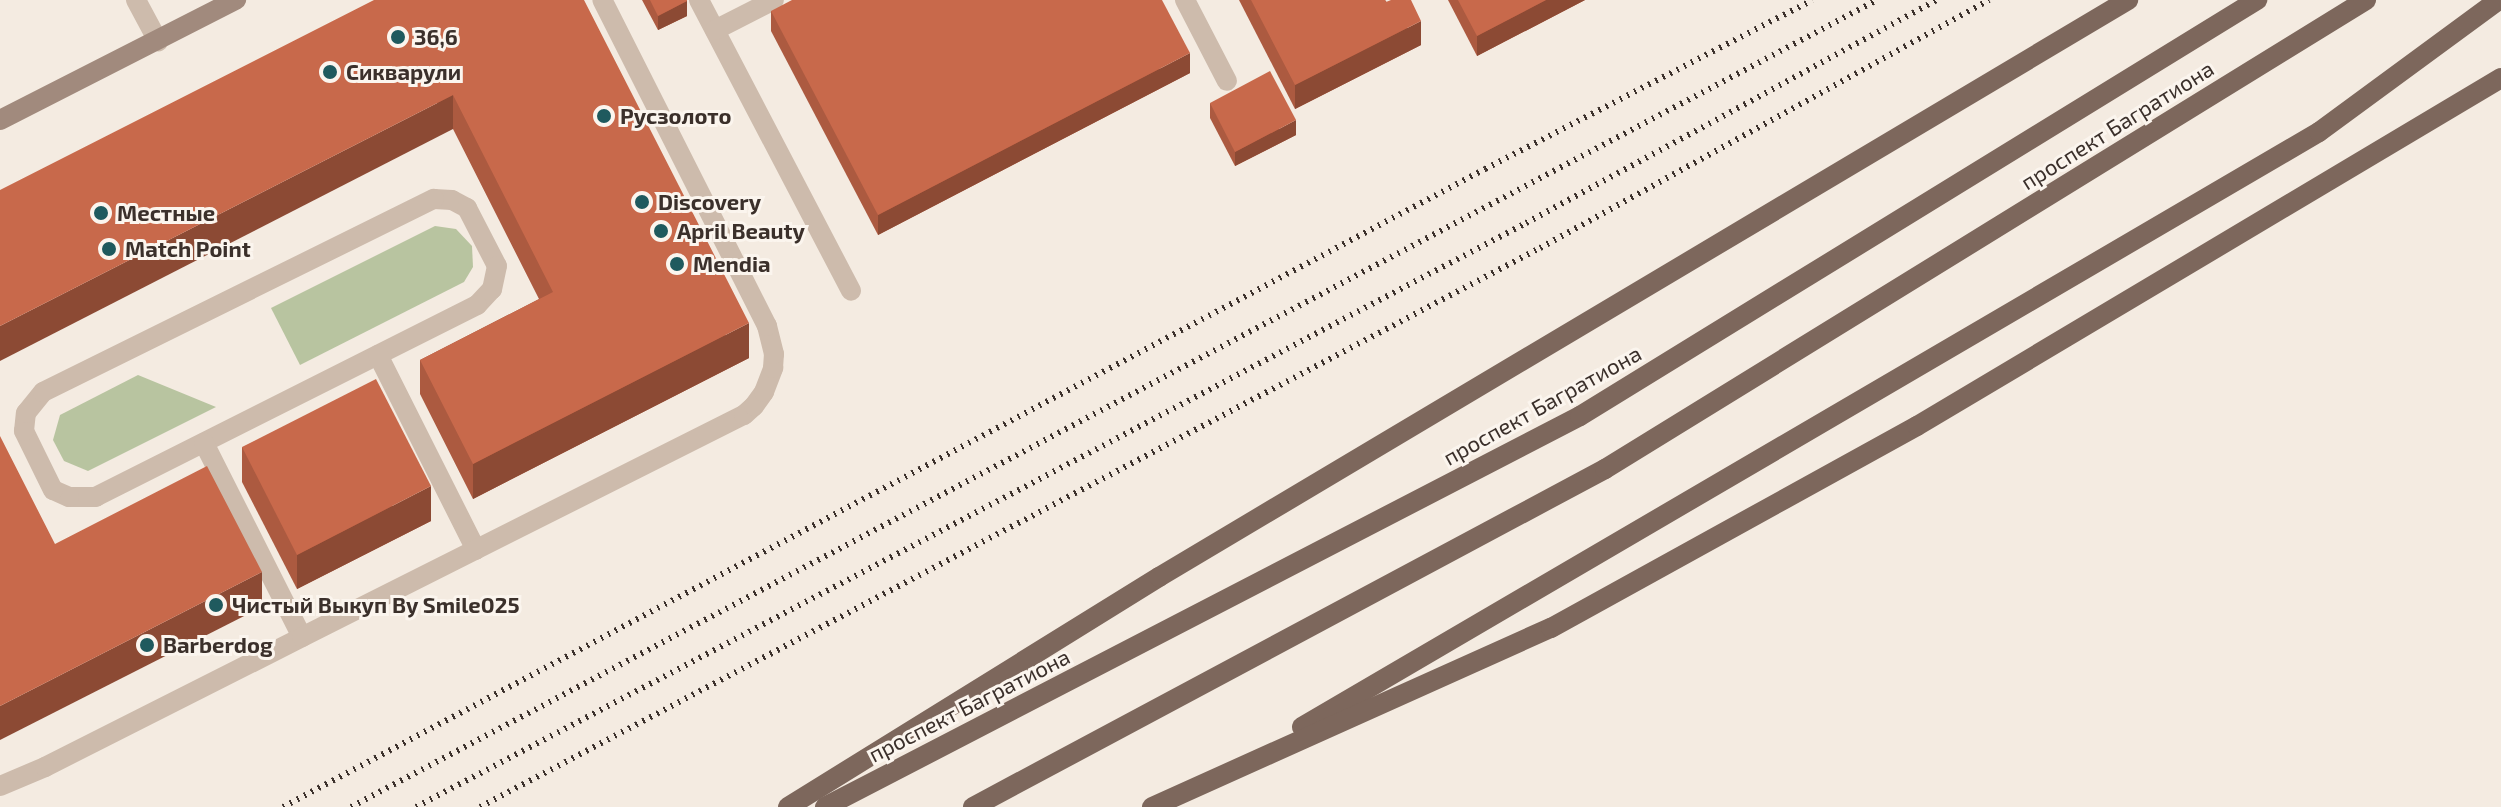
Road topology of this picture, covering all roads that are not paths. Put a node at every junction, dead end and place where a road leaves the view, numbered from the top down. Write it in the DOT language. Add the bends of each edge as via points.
graph roads {
  1 [pos="136,0"];
  2 [pos="236,0"];
  3 [pos="602,0"];
  4 [pos="699,0"];
  5 [pos="774,0"];
  6 [pos="1185,0"];
  7 [pos="2128,0"];
  8 [pos="2257,0"];
  9 [pos="2366,0"];
  10 [pos="2499,0"];
  11 [pos="715,30"];
  12 [pos="158,41"];
  13 [pos="2501,78"];
  14 [pos="1227,81"];
  15 [pos="0,120"];
  16 [pos="851,291"];
  17 [pos="378,355"];
  18 [pos="204,443"];
  19 [pos="476,550"];
  20 [pos="302,637"];
  21 [pos="1212,779"];
  22 [pos="0,786"];
  23 [pos="788,807"];
  24 [pos="825,807"];
  25 [pos="973,807"];
  26 [pos="1152,807"];
  1 -- 12 [label="lane"];
  2 -- 12 [label="street"];
  3 -- 19 [label="lane" via="767,326 773,368 764,392 744,415"];
  4 -- 11 [label="lane"];
  5 -- 11 [label="lane"];
  6 -- 14 [label="lane"];
  7 -- 23 [label="main road" via="1159,577"];
  8 -- 24 [label="main road, проспект Багратиона" via="1580,416"];
  9 -- 25 [label="main road, проспект Багратиона" via="1605,469"];
  10 -- 21 [label="main road" via="2319,132"];
  11 -- 16 [label="lane"];
  12 -- 15 [label="street"];
  13 -- 21 [label="main road" via="1917,426 1551,628"];
  17 -- 18 [label="lane"];
  17 -- 18 [label="lane" via="477,305 492,289 497,266 467,208 459,203 434,199 410,207 43,392 24,421 53,490 77,498 96,497"];
  17 -- 19 [label="lane"];
  18 -- 20 [label="lane"];
  19 -- 20 [label="lane"];
  20 -- 22 [label="lane"];
  21 -- 26 [label="main road"];
}
